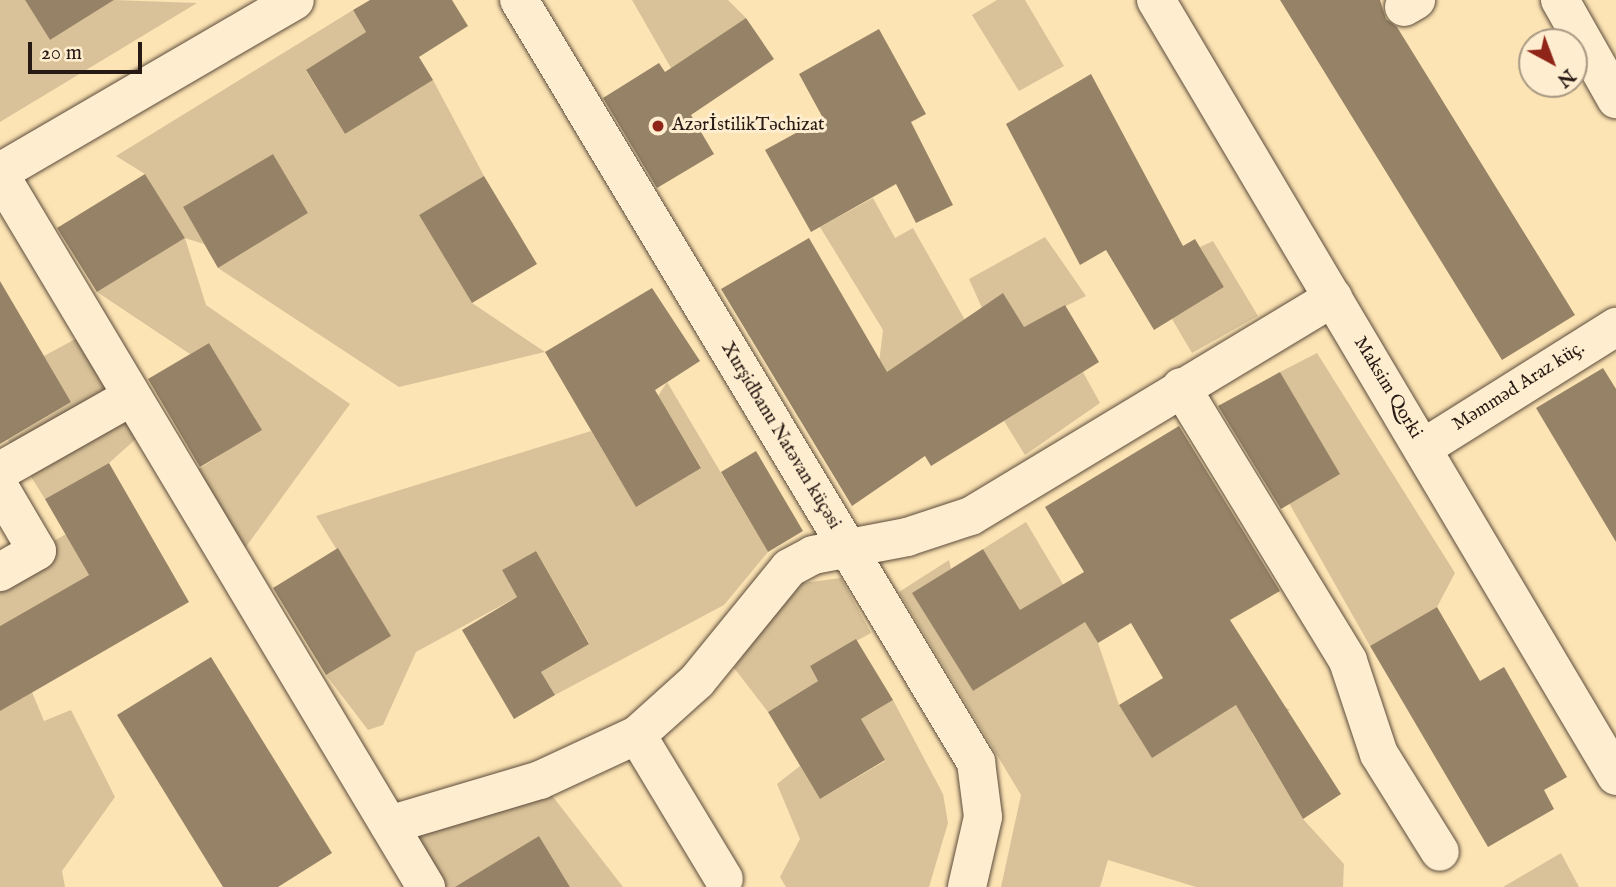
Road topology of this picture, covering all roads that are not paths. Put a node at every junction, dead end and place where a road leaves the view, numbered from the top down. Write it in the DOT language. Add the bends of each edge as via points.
graph roads {
  1 [pos="295,0"];
  2 [pos="519,0"];
  3 [pos="1560,0"];
  4 [pos="1168,4"];
  5 [pos="1616,99"];
  6 [pos="0,174"];
  7 [pos="1333,298"];
  8 [pos="1616,327"];
  9 [pos="1181,387"];
  10 [pos="130,398"];
  11 [pos="1423,448"];
  12 [pos="0,471"];
  13 [pos="0,488"];
  14 [pos="846,547"];
  15 [pos="0,572"];
  16 [pos="637,735"];
  17 [pos="1616,776"];
  18 [pos="388,825"];
  19 [pos="1440,852"];
  20 [pos="724,879"];
  21 [pos="426,887"];
  22 [pos="967,887"];
  1 -- 6 [label="street"];
  2 -- 14 [label="street, Xurşidbanu Natəvan küçəsi"];
  3 -- 5 [label="street"];
  4 -- 7 [label="street, Maksim Qorki"];
  6 -- 10 [label="street"];
  7 -- 9 [label="street"];
  7 -- 11 [label="street, Maksim Qorki"];
  8 -- 11 [label="street, Məmməd Araz küç."];
  9 -- 14 [label="street" via="971,516 907,537"];
  9 -- 19 [label="street" via="1348,661 1379,754"];
  10 -- 12 [label="street"];
  10 -- 18 [label="street"];
  11 -- 17 [label="street, Maksim Qorki"];
  13 -- 15 [label="street" via="37,551"];
  14 -- 16 [label="street" via="789,569 697,681"];
  14 -- 22 [label="street, Xurşidbanu Natəvan küçəsi" via="976,762 983,817"];
  16 -- 18 [label="street" via="540,780"];
  16 -- 20 [label="street"];
  18 -- 21 [label="street"];
}
